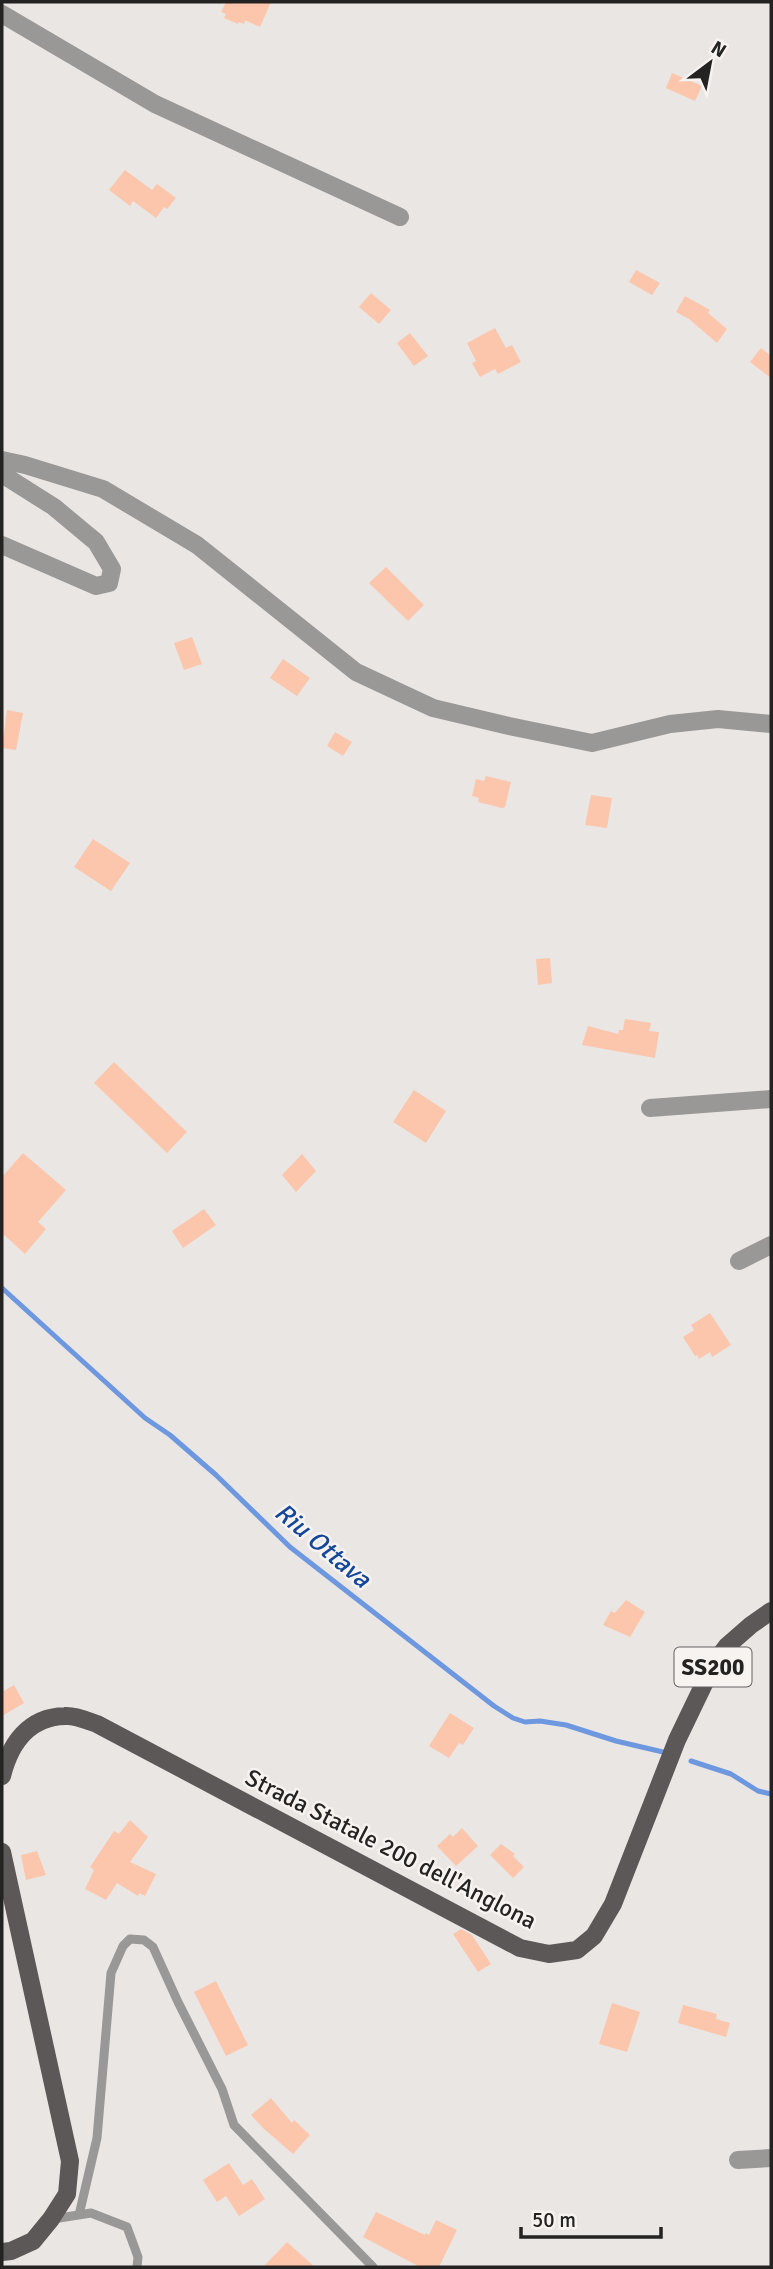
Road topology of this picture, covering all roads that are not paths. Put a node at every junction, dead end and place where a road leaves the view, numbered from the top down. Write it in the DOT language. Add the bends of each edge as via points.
graph roads {
  1 [pos="2,14"];
  2 [pos="400,217"];
  3 [pos="2,460"];
  4 [pos="2,474"];
  5 [pos="2,545"];
  6 [pos="771,724"];
  7 [pos="771,1099"];
  8 [pos="650,1108"];
  9 [pos="771,1245"];
  10 [pos="739,1261"];
  11 [pos="771,1611"];
  12 [pos="2,1776"];
  13 [pos="2,1852"];
  14 [pos="771,2158"];
  15 [pos="738,2160"];
  16 [pos="79,2215"];
  17 [pos="51,2219"];
  18 [pos="2,2252"];
  19 [pos="137,2267"];
  20 [pos="373,2267"];
  1 -- 2 [label="street" via="155,104"];
  3 -- 6 [label="street" via="103,489 197,545 356,672 432,708 592,743 670,724 718,719"];
  4 -- 5 [label="street" via="54,507 96,542 112,569 109,583 96,586"];
  7 -- 8 [label="street"];
  9 -- 10 [label="street"];
  11 -- 12 [label="main road, Strada Statale 200 dell'Anglona / SS200" via="727,1646 715,1663 677,1740 613,1904 594,1936 577,1950 549,1954 520,1948 97,1724 66,1715 43,1721 21,1734 7,1756"];
  13 -- 17 [label="main road" via="70,2161 67,2194"];
  14 -- 15 [label="street"];
  16 -- 17 [label="lane"];
  16 -- 19 [label="lane" via="91,2213 127,2227"];
  16 -- 20 [label="lane" via="97,2138 111,1973 123,1946 130,1940 144,1940 153,1947 222,2089 234,2125"];
  17 -- 18 [label="main road" via="33,2241"];
}
